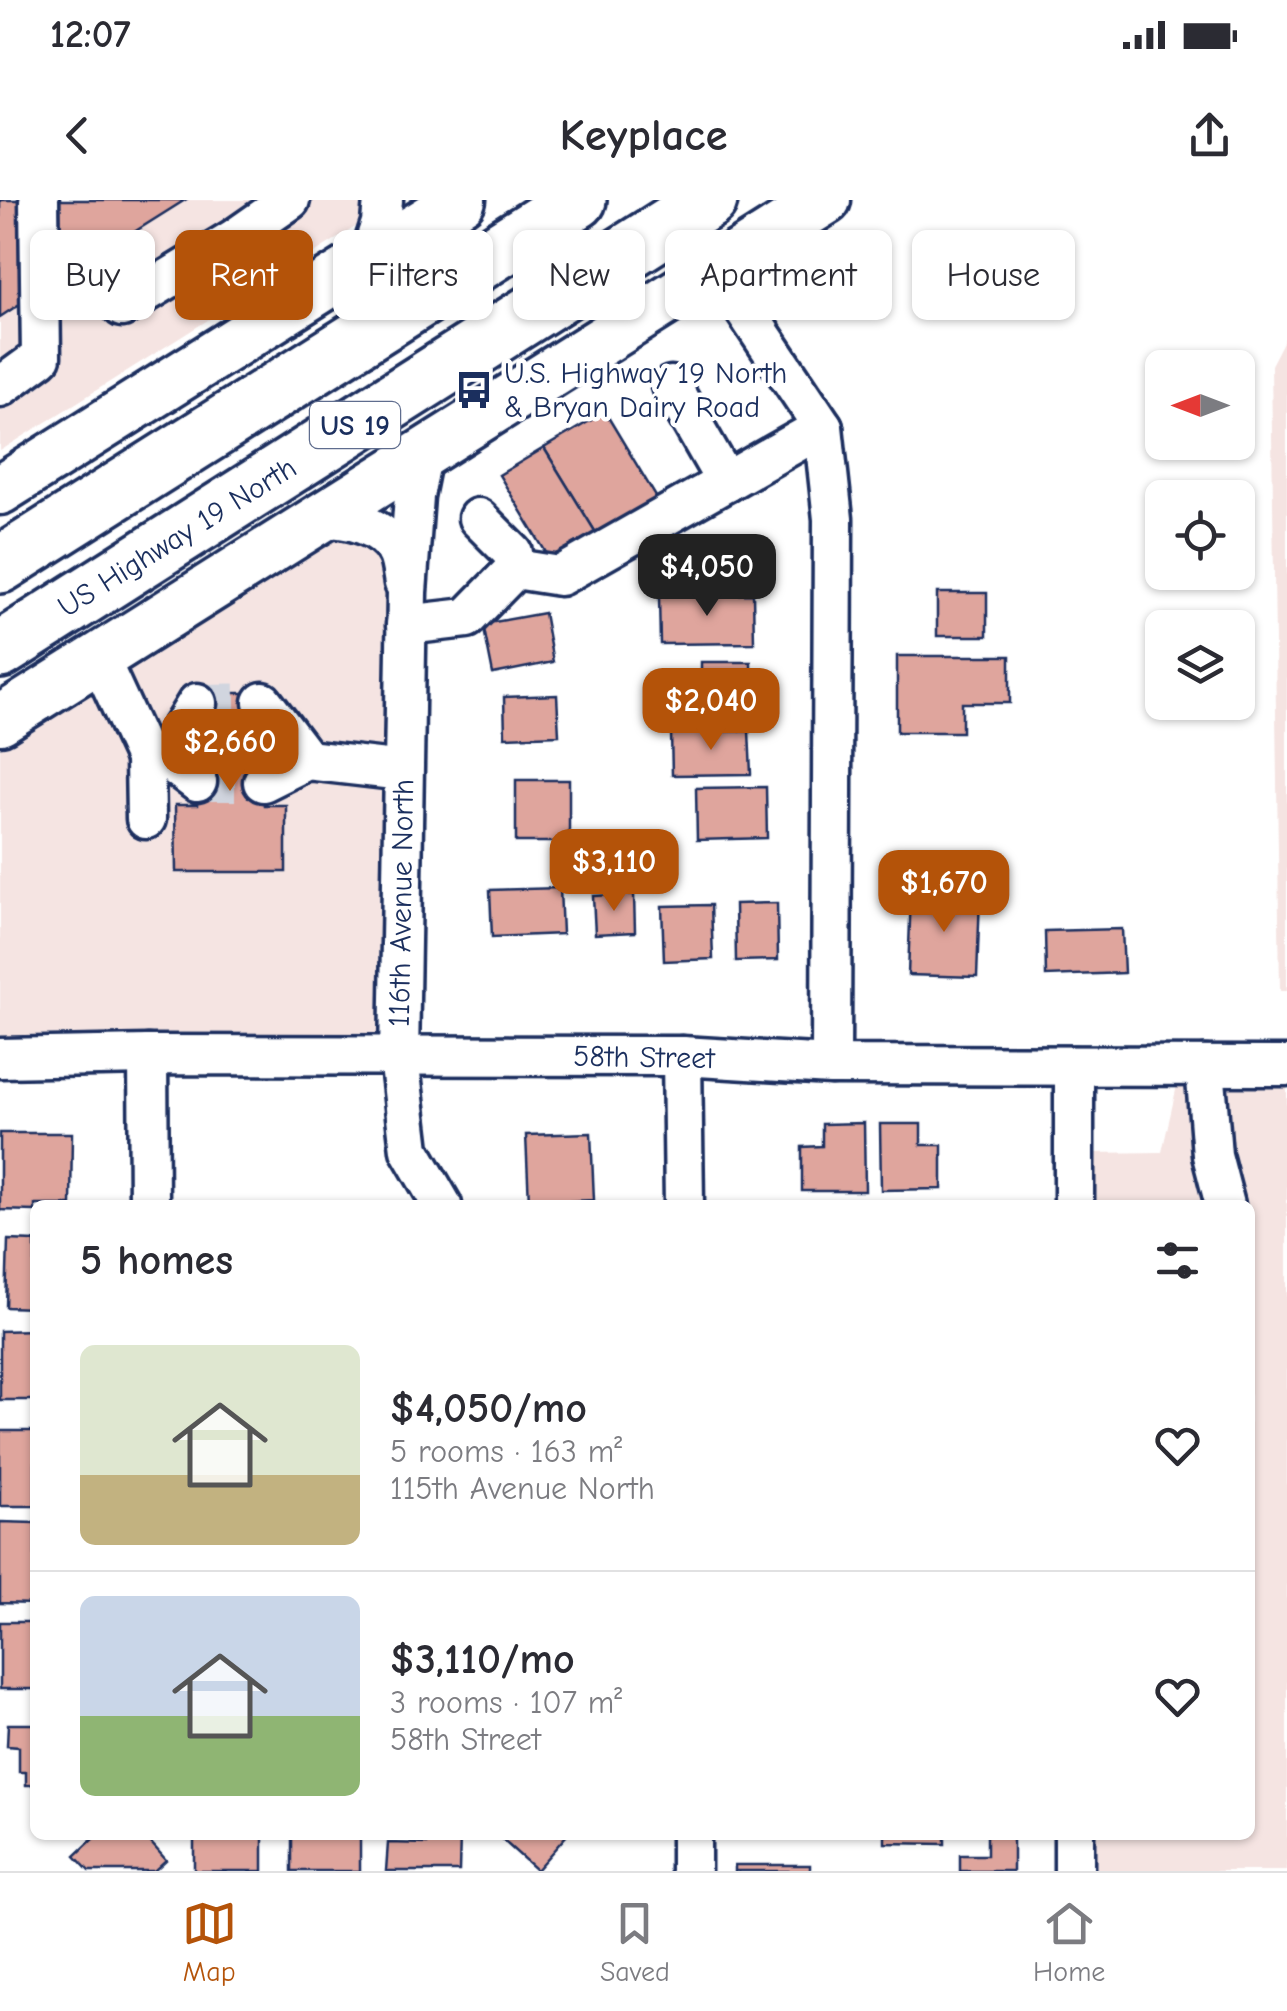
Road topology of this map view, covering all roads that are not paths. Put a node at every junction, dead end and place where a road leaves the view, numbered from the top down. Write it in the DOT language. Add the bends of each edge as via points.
graph roads {
  1 [pos="38,200"];
  2 [pos="290,200"];
  3 [pos="383,200"];
  4 [pos="449,200"];
  5 [pos="578,200"];
  6 [pos="709,200"];
  7 [pos="826,200"];
  8 [pos="460,201"];
  9 [pos="378,230"];
  10 [pos="413,230"];
  11 [pos="777,230"];
  12 [pos="333,279"];
  13 [pos="155,287"];
  14 [pos="665,301"];
  15 [pos="751,320"];
  16 [pos="671,386"];
  17 [pos="0,387"];
  18 [pos="823,427"];
  19 [pos="422,456"];
  20 [pos="726,482"];
  21 [pos="0,490"];
  22 [pos="323,518"];
  23 [pos="478,518"];
  24 [pos="0,565"];
  25 [pos="516,569"];
  26 [pos="406,608"];
  27 [pos="0,650"];
  28 [pos="98,658"];
  29 [pos="0,720"];
  30 [pos="197,720"];
  31 [pos="263,720"];
  32 [pos="155,758"];
  33 [pos="308,760"];
  34 [pos="403,771"];
  35 [pos="197,782"];
  36 [pos="263,782"];
  37 [pos="146,819"];
  38 [pos="148,1055"];
  39 [pos="682,1056"];
  40 [pos="399,1057"];
  41 [pos="0,1058"];
  42 [pos="831,1065"];
  43 [pos="1074,1066"];
  44 [pos="1205,1066"];
  45 [pos="1287,1066"];
  46 [pos="149,1200"];
  47 [pos="439,1200"];
  48 [pos="684,1200"];
  49 [pos="1074,1200"];
  50 [pos="1223,1200"];
  51 [pos="691,1840"];
  52 [pos="1074,1840"];
  53 [pos="691,1871"];
  54 [pos="1074,1871"];
  1 -- 17 [label="street" via="41,357"];
  2 -- 13 [label="street"];
  3 -- 9 [label="street"];
  4 -- 8 [label="street"];
  5 -- 24 [label="highway, US 19"];
  6 -- 27 [label="highway, US Highway 19 North / US 19"];
  7 -- 11 [label="main road"];
  8 -- 10 [label="main road"];
  12 -- 21 [label="main road"];
  14 -- 19 [label="main road"];
  15 -- 18 [label="street"];
  16 -- 20 [label="street"];
  18 -- 20 [label="street"];
  18 -- 42 [label="street" via="833,519"];
  19 -- 22 [label="main road"];
  19 -- 26 [label="street, 116th Avenue North"];
  20 -- 25 [label="street" via="560,576"];
  22 -- 26 [label="street, 116th Avenue North" via="348,518 378,532 397,551"];
  22 -- 28 [label="main road"];
  23 -- 25 [label="street" via="513,553"];
  25 -- 26 [label="street" via="467,618"];
  26 -- 34 [label="street, 116th Avenue North"];
  28 -- 29 [label="main road"];
  28 -- 32 [label="street"];
  30 -- 32 [label="street"];
  31 -- 33 [label="street"];
  32 -- 35 [label="street"];
  32 -- 37 [label="street"];
  33 -- 34 [label="street"];
  33 -- 36 [label="street"];
  34 -- 40 [label="street, 116th Avenue North"];
  38 -- 40 [label="street, 58th Street"];
  38 -- 41 [label="street, 58th Street"];
  38 -- 46 [label="street"];
  39 -- 40 [label="street, 58th Street"];
  39 -- 42 [label="street, 58th Street"];
  39 -- 48 [label="street"];
  40 -- 47 [label="street, 116th Avenue North" via="410,1150"];
  42 -- 43 [label="street, 58th Street"];
  43 -- 44 [label="street, 58th Street"];
  43 -- 49 [label="street"];
  44 -- 45 [label="street, 58th Street"];
  44 -- 50 [label="street"];
  51 -- 53 [label="street"];
  52 -- 54 [label="street"];
}
